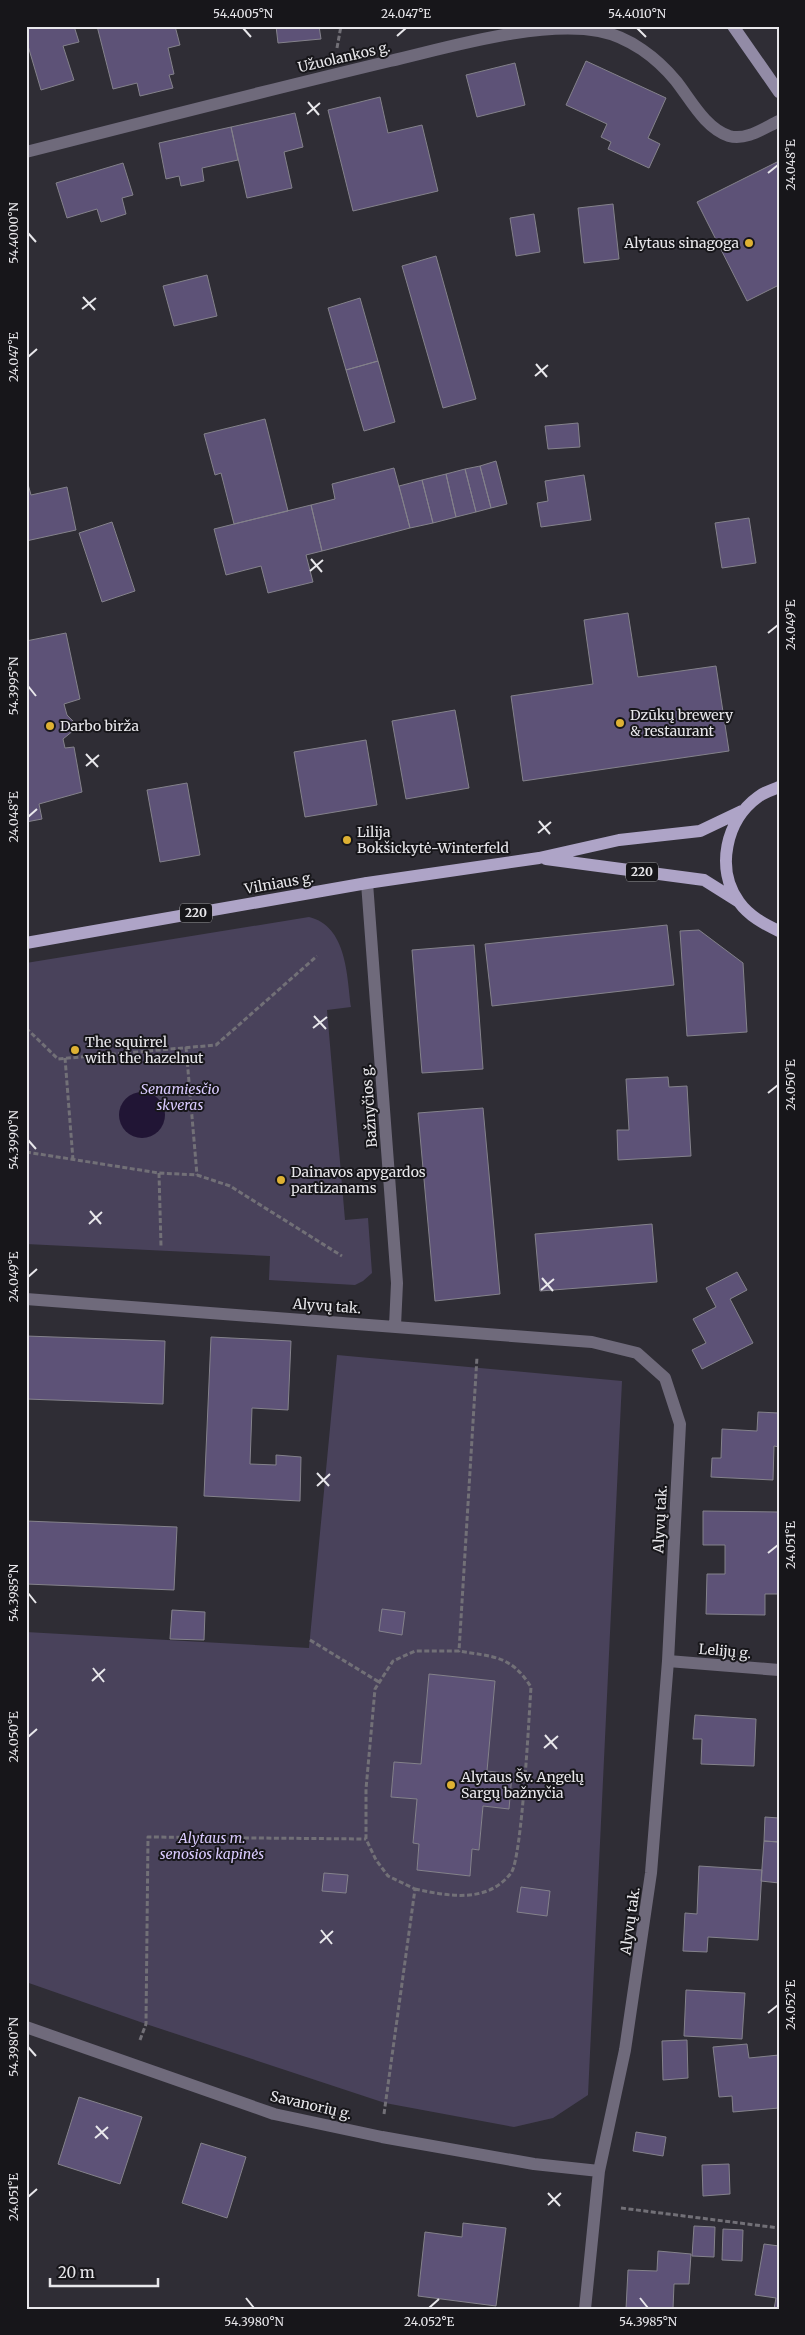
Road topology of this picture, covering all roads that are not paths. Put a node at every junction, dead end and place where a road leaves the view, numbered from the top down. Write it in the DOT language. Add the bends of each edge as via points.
graph roads {
  1 [pos="734,26"];
  2 [pos="779,92"];
  3 [pos="779,121"];
  4 [pos="26,152"];
  5 [pos="779,787"];
  6 [pos="742,812"];
  7 [pos="539,858"];
  8 [pos="367,883"];
  9 [pos="739,902"];
  10 [pos="779,931"];
  11 [pos="26,943"];
  12 [pos="26,1299"];
  13 [pos="395,1326"];
  14 [pos="668,1661"];
  15 [pos="779,1670"];
  16 [pos="26,2027"];
  17 [pos="599,2171"];
  18 [pos="584,2309"];
  1 -- 2 [label="street"];
  3 -- 4 [label="street, Užuolankos g." via="747,136 730,136 710,126 661,64 633,44 600,31 563,29 503,35"];
  5 -- 6 [label="main road" via="759,796"];
  6 -- 7 [label="main road, Vilniaus g. / 220" via="700,831 619,840"];
  6 -- 9 [label="main road" via="730,832 725,856 728,880"];
  7 -- 8 [label="main road, Vilniaus g. / 220"];
  7 -- 9 [label="main road, Vilniaus g. / 220" via="704,880"];
  8 -- 11 [label="main road, Vilniaus g. / 220"];
  8 -- 13 [label="street, Bažnyčios g." via="397,1283"];
  9 -- 10 [label="main road" via="757,920"];
  12 -- 13 [label="street, Alyvų tak."];
  13 -- 14 [label="street, Alyvų tak." via="592,1342 637,1353 665,1378 680,1424"];
  14 -- 15 [label="street, Lelijų g."];
  14 -- 17 [label="street, Alyvų tak." via="652,1873 625,2050"];
  16 -- 17 [label="street, Savanorių g." via="274,2114 524,2162"];
  17 -- 18 [label="street, Alyvų tak."];
}
